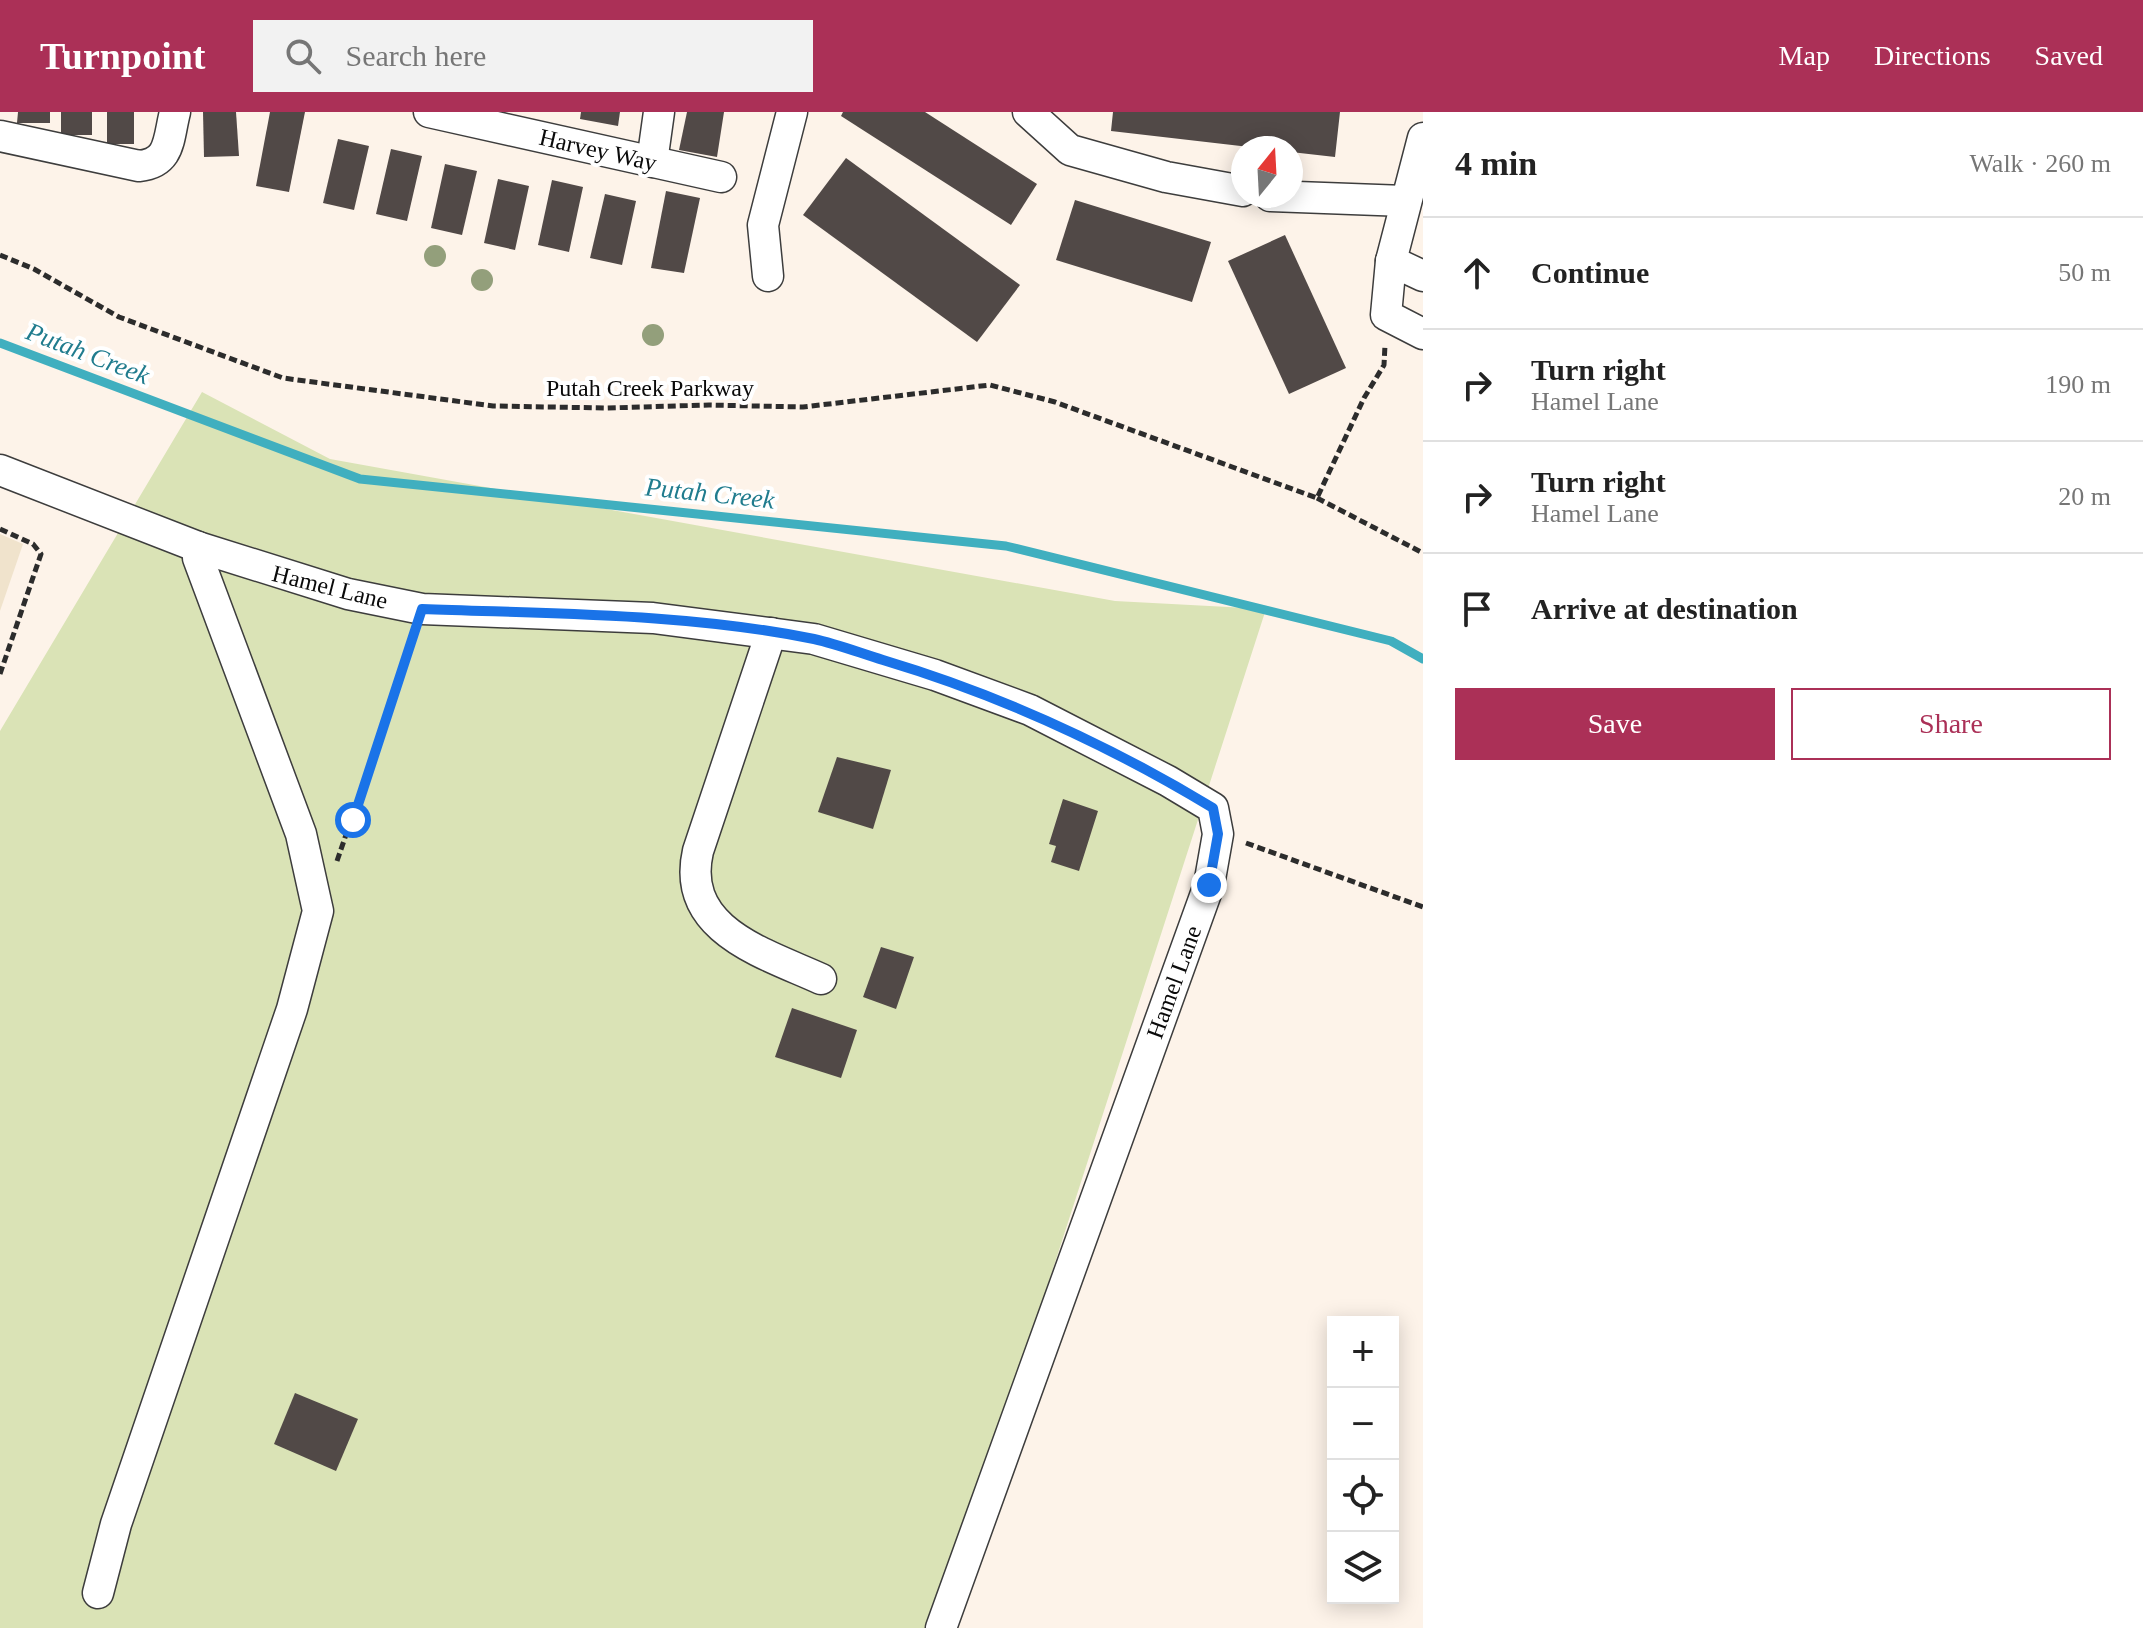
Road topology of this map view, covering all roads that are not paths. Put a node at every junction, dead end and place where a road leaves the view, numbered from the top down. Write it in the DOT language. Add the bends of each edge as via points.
graph roads {
  1 [pos="175,112"];
  2 [pos="429,112"];
  3 [pos="659,112"];
  4 [pos="792,112"];
  5 [pos="1028,112"];
  6 [pos="0,136"];
  7 [pos="1423,138"];
  8 [pos="652,162"];
  9 [pos="1419,168"];
  10 [pos="721,177"];
  11 [pos="1231,189"];
  12 [pos="1303,197"];
  13 [pos="1405,201"];
  14 [pos="1391,261"];
  15 [pos="768,276"];
  16 [pos="1423,276"];
  17 [pos="1423,334"];
  18 [pos="0,470"];
  19 [pos="198,547"];
  20 [pos="771,633"];
  21 [pos="821,979"];
  22 [pos="98,1593"];
  23 [pos="941,1628"];
  1 -- 6 [label="street" via="163,157 155,164 139,166"];
  2 -- 8 [label="street, Harvey Way"];
  3 -- 8 [label="street"];
  4 -- 15 [label="street" via="763,225"];
  5 -- 11 [label="street" via="1070,150"];
  7 -- 9 [label="street"];
  8 -- 10 [label="street, Harvey Way"];
  9 -- 13 [label="street"];
  12 -- 13 [label="street"];
  13 -- 14 [label="street"];
  14 -- 16 [label="street"];
  14 -- 17 [label="street" via="1386,315"];
  18 -- 19 [label="street, Hamel Lane"];
  19 -- 20 [label="street, Hamel Lane" via="276,574 422,609 653,618"];
  19 -- 22 [label="street" via="301,834 318,911 292,1009 116,1524"];
  20 -- 21 [label="street" via="698,851 695,886 701,907 740,943"];
  20 -- 23 [label="street, Hamel Lane" via="935,675 1030,710 1213,808 1218,834 1204,900"];
}
